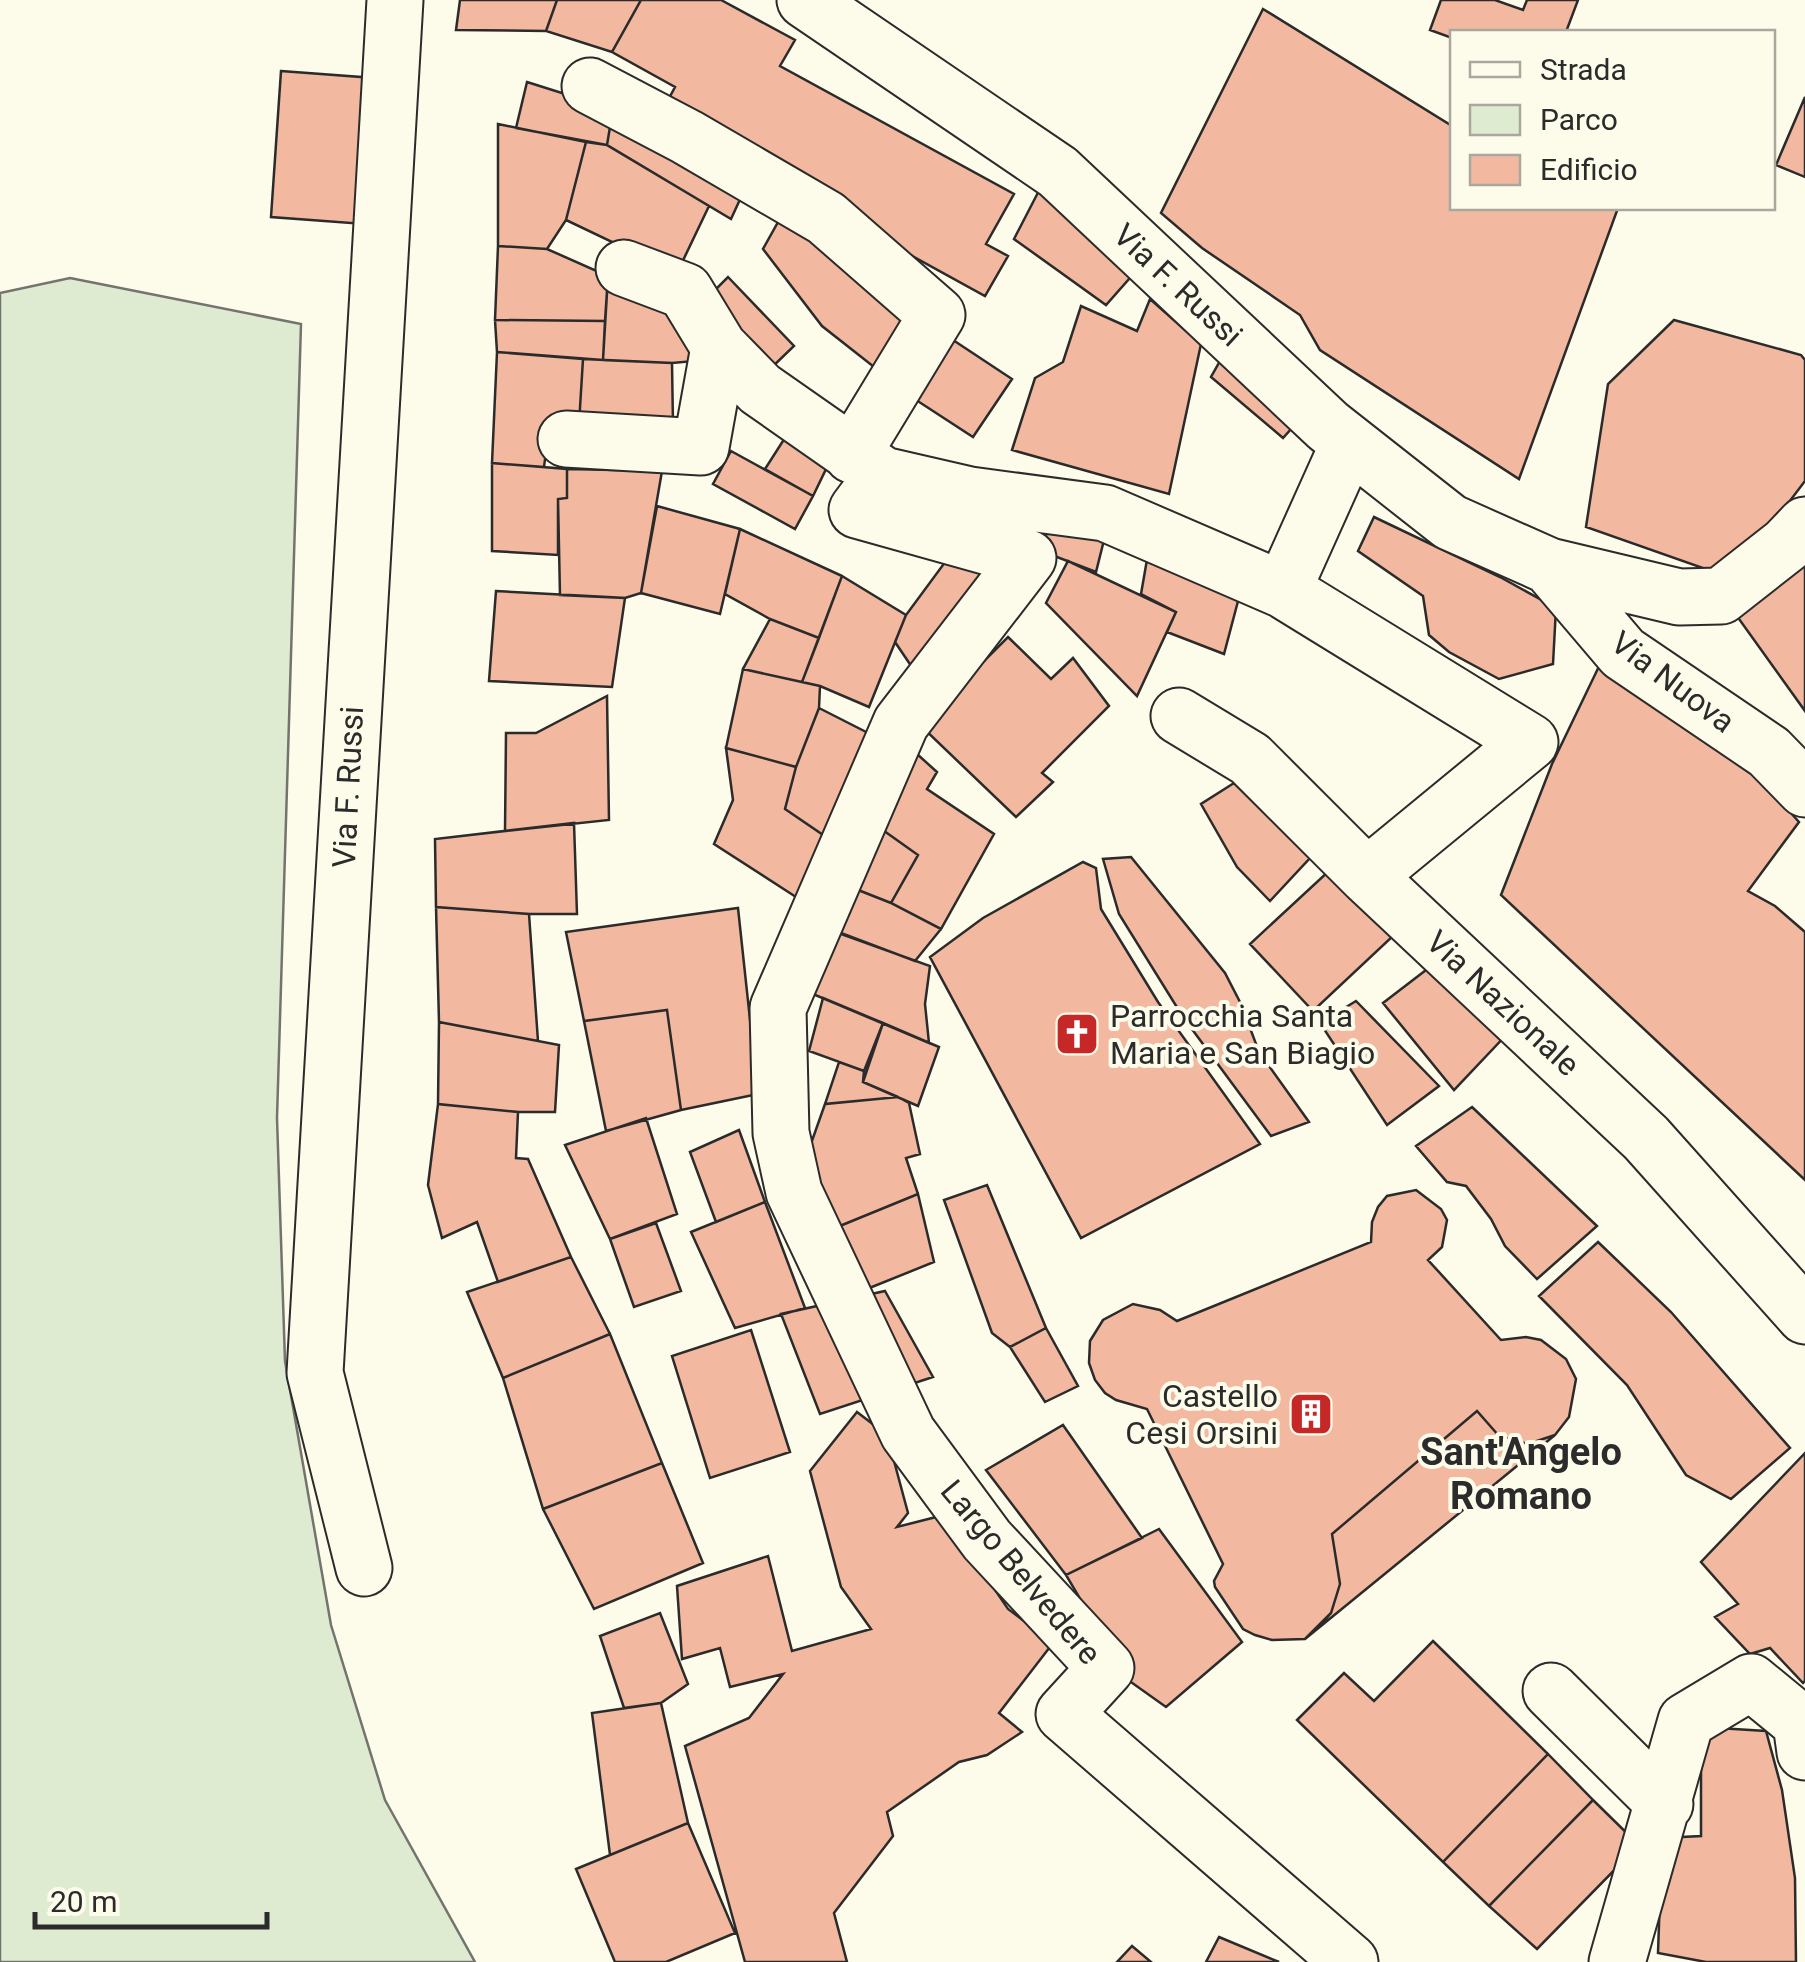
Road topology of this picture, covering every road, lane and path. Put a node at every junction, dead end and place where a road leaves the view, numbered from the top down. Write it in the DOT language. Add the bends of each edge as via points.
graph roads {
  1 [pos="395,0"];
  2 [pos="804,0"];
  3 [pos="590,86"];
  4 [pos="624,268"];
  5 [pos="719,347"];
  6 [pos="566,438"];
  7 [pos="1349,443"];
  8 [pos="867,465"];
  9 [pos="1805,524"];
  10 [pos="1549,566"];
  11 [pos="1283,590"];
  12 [pos="1179,716"];
  13 [pos="1805,789"];
  14 [pos="1367,876"];
  15 [pos="1805,1316"];
  16 [pos="364,1568"];
  17 [pos="1551,1691"];
  18 [pos="1805,1752"];
  19 [pos="1665,1804"];
  20 [pos="1350,1962"];
  21 [pos="1618,1962"];
  1 -- 16 [label="street, Via F. Russi" via="315,1372"];
  2 -- 7 [label="street, Via F. Russi" via="1058,172"];
  3 -- 8 [label="street" via="826,218 937,316"];
  4 -- 5 [label="street" via="685,291"];
  5 -- 6 [label="street" via="701,447"];
  5 -- 8 [label="street" via="760,389"];
  7 -- 10 [label="street, Via F. Russi" via="1450,522"];
  7 -- 11 [label="street"];
  8 -- 11 [label="street" via="970,496 1104,512"];
  8 -- 20 [label="street, Largo Belvedere" via="858,510 1028,558 902,722 778,1008 781,1133 794,1192 908,1434 987,1540 1106,1668 1064,1714"];
  9 -- 10 [label="street" via="1721,596 1678,597"];
  10 -- 13 [label="street, Via Nuova" via="1624,652 1769,752"];
  11 -- 14 [label="street" via="1530,742"];
  12 -- 14 [label="street, Via Nazionale" via="1250,759"];
  14 -- 15 [label="street, Via Nazionale" via="1646,1138"];
  17 -- 19 [label="street"];
  18 -- 19 [label="street" via="1801,1723 1750,1682 1686,1721"];
  19 -- 21 [label="street"];
}
